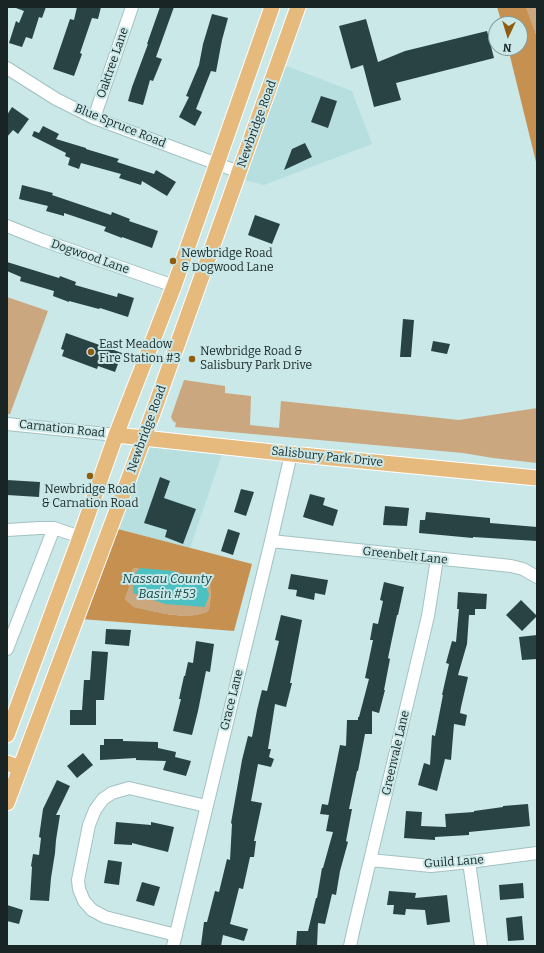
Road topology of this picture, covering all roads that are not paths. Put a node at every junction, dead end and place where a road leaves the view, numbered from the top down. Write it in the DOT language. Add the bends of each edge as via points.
graph roads {
  1 [pos="132,7"];
  2 [pos="272,7"];
  3 [pos="298,7"];
  4 [pos="7,68"];
  5 [pos="94,118"];
  6 [pos="217,163"];
  7 [pos="240,172"];
  8 [pos="7,226"];
  9 [pos="174,286"];
  10 [pos="7,424"];
  11 [pos="116,435"];
  12 [pos="144,438"];
  13 [pos="291,454"];
  14 [pos="537,478"];
  15 [pos="54,528"];
  16 [pos="7,530"];
  17 [pos="80,537"];
  18 [pos="271,542"];
  19 [pos="437,559"];
  20 [pos="537,577"];
  21 [pos="7,649"];
  22 [pos="7,735"];
  23 [pos="14,766"];
  24 [pos="7,803"];
  25 [pos="206,806"];
  26 [pos="537,853"];
  27 [pos="370,860"];
  28 [pos="469,862"];
  29 [pos="175,940"];
  30 [pos="350,946"];
  31 [pos="481,946"];
  1 -- 5 [label="street, Oaktree Lane"];
  2 -- 6 [label="main road, Newbridge Road"];
  3 -- 7 [label="main road, Newbridge Road"];
  4 -- 5 [label="street, Blue Spruce Road" via="56,99"];
  5 -- 6 [label="street, Blue Spruce Road"];
  6 -- 7 [label="street, Blue Spruce Road"];
  6 -- 9 [label="main road, Newbridge Road"];
  7 -- 12 [label="main road, Newbridge Road"];
  8 -- 9 [label="street, Dogwood Lane"];
  9 -- 11 [label="main road, Newbridge Road"];
  10 -- 11 [label="street, Carnation Road"];
  11 -- 12 [label="main road, Salisbury Park Drive"];
  11 -- 17 [label="main road, Newbridge Road"];
  12 -- 13 [label="main road, Salisbury Park Drive"];
  12 -- 23 [label="main road, Newbridge Road"];
  13 -- 14 [label="main road, Salisbury Park Drive"];
  13 -- 18 [label="street, Grace Lane"];
  15 -- 16 [label="street"];
  15 -- 17 [label="street"];
  15 -- 21 [label="street"];
  17 -- 22 [label="main road, Newbridge Road"];
  18 -- 19 [label="street, Greenbelt Lane"];
  18 -- 25 [label="street, Grace Lane"];
  19 -- 20 [label="street, Greenbelt Lane" via="511,566"];
  19 -- 27 [label="street, Greenvale Lane" via="428,616"];
  23 -- 24 [label="main road, Newbridge Road"];
  25 -- 29 [label="street, Grace Lane"];
  25 -- 29 [label="street" via="129,788 112,793 103,799 89,825 78,880 84,902 105,917"];
  26 -- 28 [label="street, Guild Lane"];
  27 -- 28 [label="street, Guild Lane" via="431,866"];
  27 -- 30 [label="street, Greenvale Lane"];
  28 -- 31 [label="street"];
}
